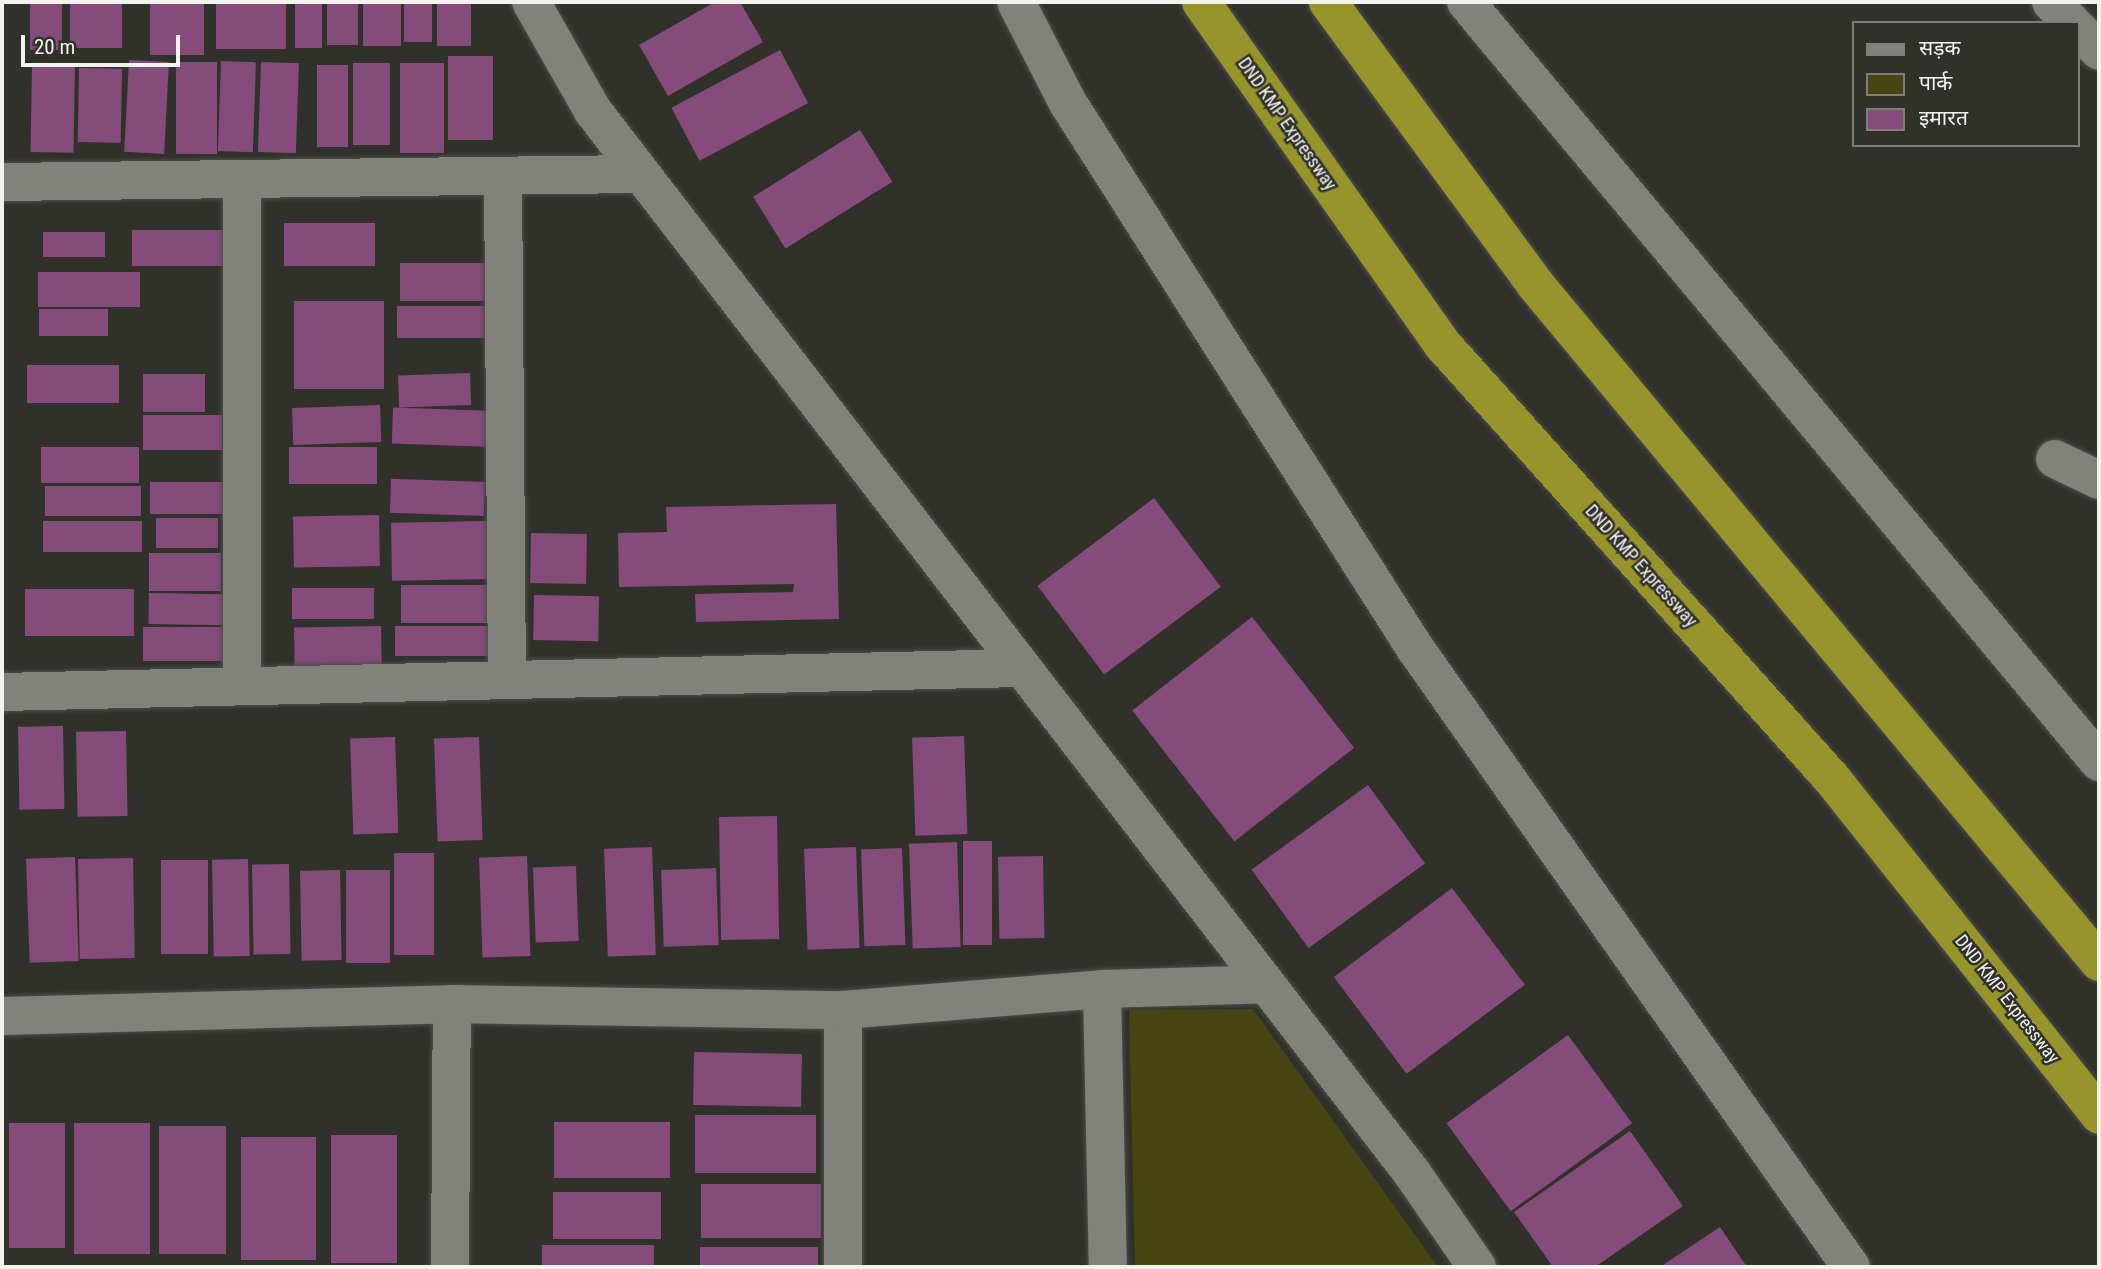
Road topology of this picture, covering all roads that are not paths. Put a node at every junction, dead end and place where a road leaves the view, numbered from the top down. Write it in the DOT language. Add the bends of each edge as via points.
graph roads {
  1 [pos="531,2"];
  2 [pos="1016,2"];
  3 [pos="1201,2"];
  4 [pos="1328,2"];
  5 [pos="1466,2"];
  6 [pos="2051,2"];
  7 [pos="2070,21"];
  8 [pos="2080,31"];
  9 [pos="2099,51"];
  10 [pos="641,174"];
  11 [pos="503,176"];
  12 [pos="242,179"];
  13 [pos="2,182"];
  14 [pos="2055,459"];
  15 [pos="2099,480"];
  16 [pos="1022,668"];
  17 [pos="507,680"];
  18 [pos="242,686"];
  19 [pos="2,692"];
  20 [pos="2099,762"];
  21 [pos="2099,962"];
  22 [pos="1266,984"];
  23 [pos="1102,989"];
  24 [pos="452,1004"];
  25 [pos="843,1010"];
  26 [pos="2,1016"];
  27 [pos="2099,1115"];
  28 [pos="450,1267"];
  29 [pos="843,1267"];
  30 [pos="1108,1267"];
  31 [pos="1477,1267"];
  32 [pos="1851,1267"];
  1 -- 10 [label="street" via="593,111"];
  2 -- 32 [label="street" via="1068,103 1415,648"];
  3 -- 27 [label="highway, DND KMP Expressway" via="1443,345 1833,780"];
  4 -- 21 [label="highway" via="1535,284"];
  5 -- 20 [label="street"];
  6 -- 7 [label="street"];
  8 -- 9 [label="street"];
  10 -- 11 [label="street"];
  10 -- 16 [label="street"];
  11 -- 12 [label="street"];
  11 -- 17 [label="street"];
  12 -- 13 [label="street"];
  12 -- 18 [label="street"];
  14 -- 15 [label="street"];
  16 -- 17 [label="street"];
  16 -- 22 [label="street"];
  17 -- 18 [label="street"];
  18 -- 19 [label="street"];
  22 -- 23 [label="street"];
  22 -- 31 [label="street" via="1412,1173"];
  23 -- 25 [label="street"];
  23 -- 30 [label="street"];
  24 -- 25 [label="street"];
  24 -- 26 [label="street"];
  24 -- 28 [label="street"];
  25 -- 29 [label="street"];
}
